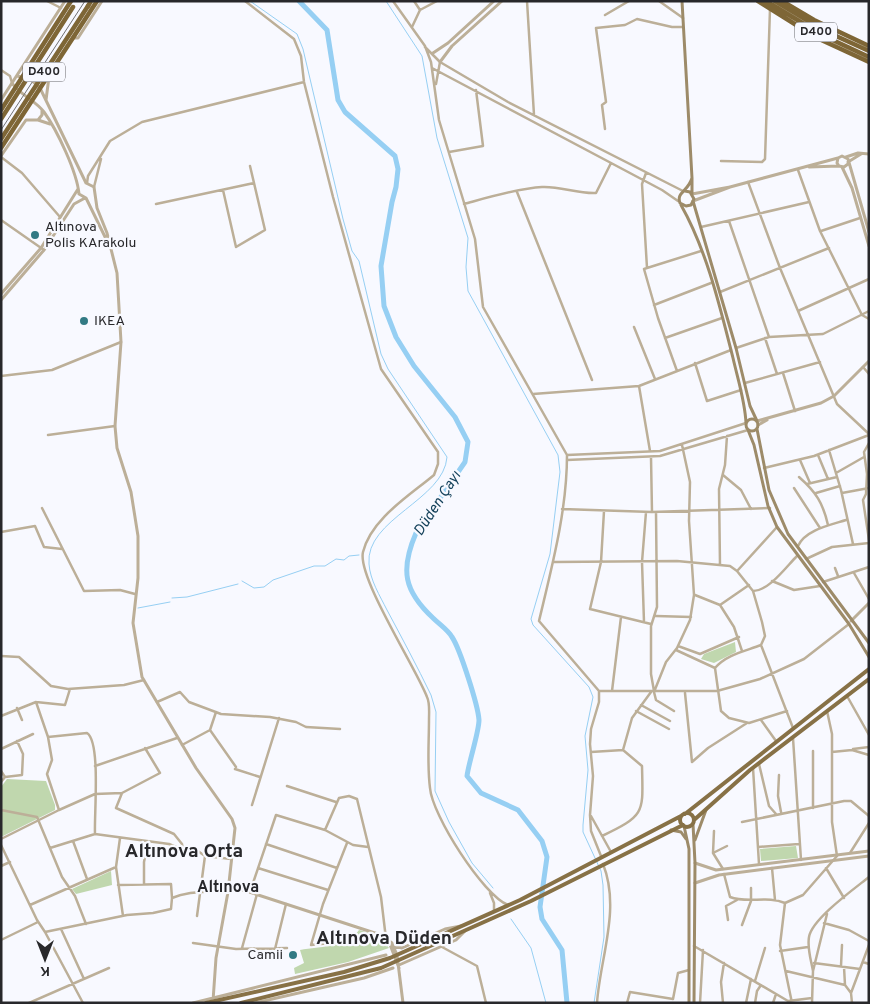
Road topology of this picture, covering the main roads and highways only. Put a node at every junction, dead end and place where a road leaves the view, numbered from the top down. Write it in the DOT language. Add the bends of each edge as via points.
graph roads {
  1 [pos="71,1"];
  2 [pos="77,1"];
  3 [pos="91,1"];
  4 [pos="97,1"];
  5 [pos="682,1"];
  6 [pos="758,1"];
  7 [pos="766,1"];
  8 [pos="774,1"];
  9 [pos="782,1"];
  10 [pos="869,46"];
  11 [pos="869,51"];
  12 [pos="869,57"];
  13 [pos="869,62"];
  14 [pos="1,110"];
  15 [pos="1,119"];
  16 [pos="1,138"];
  17 [pos="2,147"];
  18 [pos="692,178"];
  19 [pos="685,191"];
  20 [pos="692,194"];
  21 [pos="693,201"];
  22 [pos="681,205"];
  23 [pos="746,423"];
  24 [pos="757,424"];
  25 [pos="748,430"];
  26 [pos="850,622"];
  27 [pos="869,643"];
  28 [pos="869,657"];
  29 [pos="869,669"];
  30 [pos="869,679"];
  31 [pos="709,804"];
  32 [pos="683,815"];
  33 [pos="693,822"];
  34 [pos="683,825"];
  35 [pos="670,830"];
  36 [pos="688,842"];
  37 [pos="694,845"];
  38 [pos="215,1000"];
  39 [pos="206,1003"];
  40 [pos="240,1003"];
  41 [pos="689,1003"];
  42 [pos="694,1003"];
  1 -- 14 [label="highway"];
  2 -- 15 [label="highway, D400, bridge"];
  3 -- 16 [label="highway, D400, bridge"];
  4 -- 17 [label="highway" via="76,38"];
  5 -- 18 [label="main road"];
  6 -- 13 [label="highway" via="817,38"];
  7 -- 12 [label="highway, D400" via="824,36"];
  8 -- 11 [label="highway, D400" via="824,31"];
  9 -- 10 [label="highway"];
  18 -- 19 [label="main road"];
  18 -- 20 [label="main road"];
  19 -- 20 [label="main road"];
  19 -- 22 [label="main road" via="679,196"];
  20 -- 21 [label="main road"];
  21 -- 22 [label="main road" via="688,206"];
  21 -- 24 [label="main road"];
  22 -- 23 [label="main road" via="712,283 741,390"];
  23 -- 24 [label="main road" via="751,419"];
  23 -- 25 [label="main road"];
  24 -- 25 [label="main road" via="752,431"];
  24 -- 26 [label="main road" via="764,468 777,512 797,548"];
  25 -- 26 [label="main road" via="777,527"];
  26 -- 27 [label="main road"];
  26 -- 28 [label="main road"];
  29 -- 32 [label="main road"];
  30 -- 31 [label="main road"];
  31 -- 33 [label="main road"];
  31 -- 37 [label="main road"];
  32 -- 33 [label="main road" via="691,815"];
  32 -- 34 [label="main road"];
  32 -- 38 [label="main road" via="508,905 396,955 365,966"];
  33 -- 34 [label="main road" via="690,826"];
  33 -- 37 [label="main road"];
  34 -- 35 [label="main road"];
  34 -- 36 [label="main road"];
  35 -- 36 [label="main road" via="681,832"];
  35 -- 40 [label="main road" via="398,964"];
  36 -- 41 [label="main road"];
  37 -- 42 [label="main road"];
  38 -- 39 [label="main road"];
}
